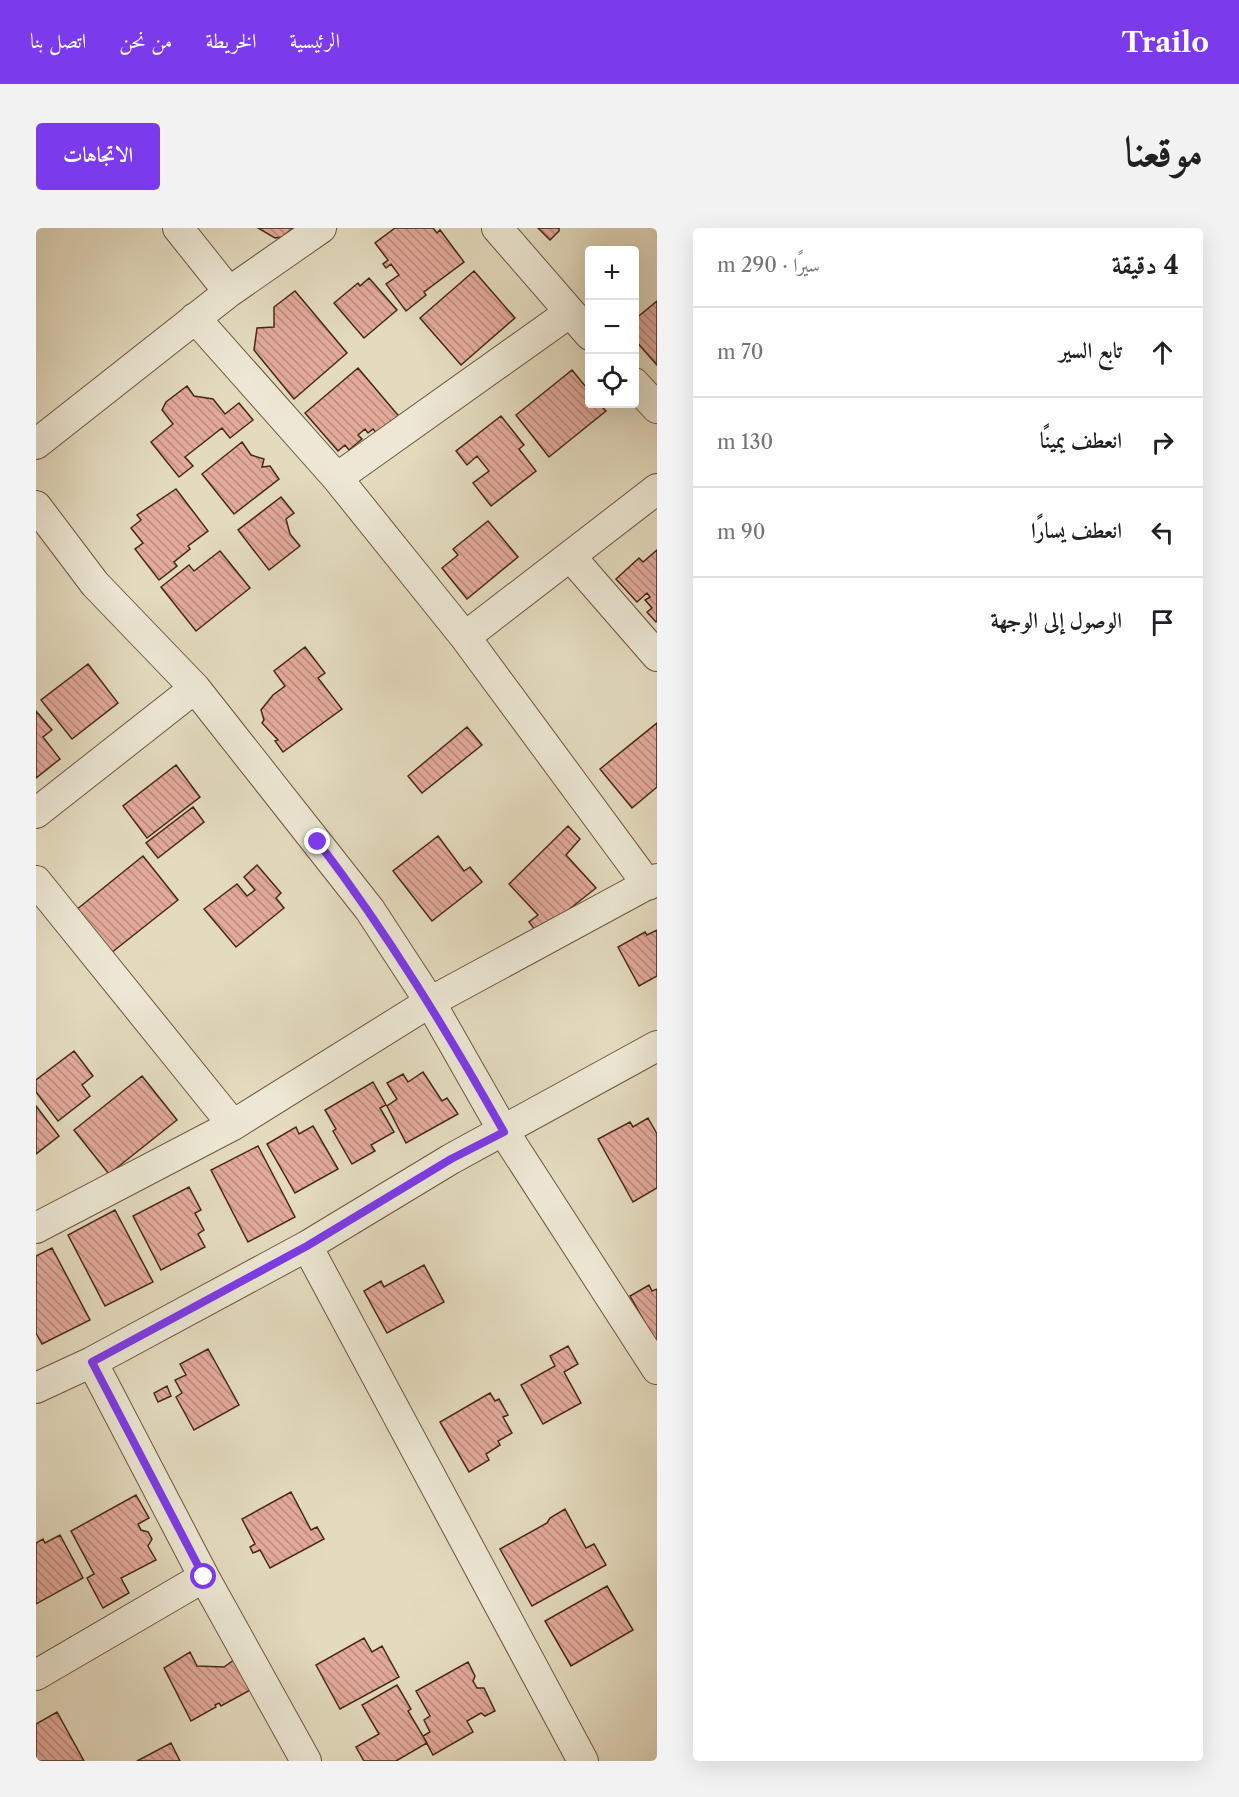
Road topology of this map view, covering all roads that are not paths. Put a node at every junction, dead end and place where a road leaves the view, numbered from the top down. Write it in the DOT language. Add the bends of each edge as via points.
graph roads {
  1 [pos="178,228"];
  2 [pos="321,228"];
  3 [pos="497,228"];
  4 [pos="229,291"];
  5 [pos="569,313"];
  6 [pos="195,318"];
  7 [pos="585,330"];
  8 [pos="639,388"];
  9 [pos="657,408"];
  10 [pos="36,444"];
  11 [pos="337,478"];
  12 [pos="657,489"];
  13 [pos="36,506"];
  14 [pos="570,556"];
  15 [pos="465,638"];
  16 [pos="657,656"];
  17 [pos="195,688"];
  18 [pos="36,813"];
  19 [pos="36,881"];
  20 [pos="652,882"];
  21 [pos="430,1002"];
  22 [pos="657,1046"];
  23 [pos="233,1125"];
  24 [pos="504,1132"];
  25 [pos="36,1227"];
  26 [pos="307,1246"];
  27 [pos="92,1362"];
  28 [pos="657,1368"];
  29 [pos="36,1388"];
  30 [pos="204,1577"];
  31 [pos="36,1675"];
  32 [pos="306,1761"];
  33 [pos="583,1761"];
  1 -- 4 [label="street"];
  2 -- 4 [label="street"];
  3 -- 5 [label="street"];
  4 -- 6 [label="street"];
  5 -- 7 [label="street"];
  5 -- 11 [label="street"];
  6 -- 10 [label="street"];
  6 -- 11 [label="street"];
  8 -- 9 [label="street"];
  11 -- 15 [label="street"];
  12 -- 14 [label="street"];
  13 -- 17 [label="street" via="95,584"];
  14 -- 15 [label="street"];
  14 -- 16 [label="street"];
  15 -- 20 [label="street"];
  17 -- 18 [label="street"];
  17 -- 21 [label="street" via="357,893"];
  19 -- 23 [label="street"];
  20 -- 21 [label="street"];
  21 -- 23 [label="street"];
  21 -- 24 [label="street"];
  22 -- 24 [label="street"];
  23 -- 25 [label="street"];
  24 -- 26 [label="street" via="451,1159"];
  24 -- 28 [label="street"];
  26 -- 27 [label="street"];
  26 -- 33 [label="street"];
  27 -- 29 [label="street"];
  27 -- 30 [label="street"];
  30 -- 31 [label="street"];
  30 -- 32 [label="street"];
}
